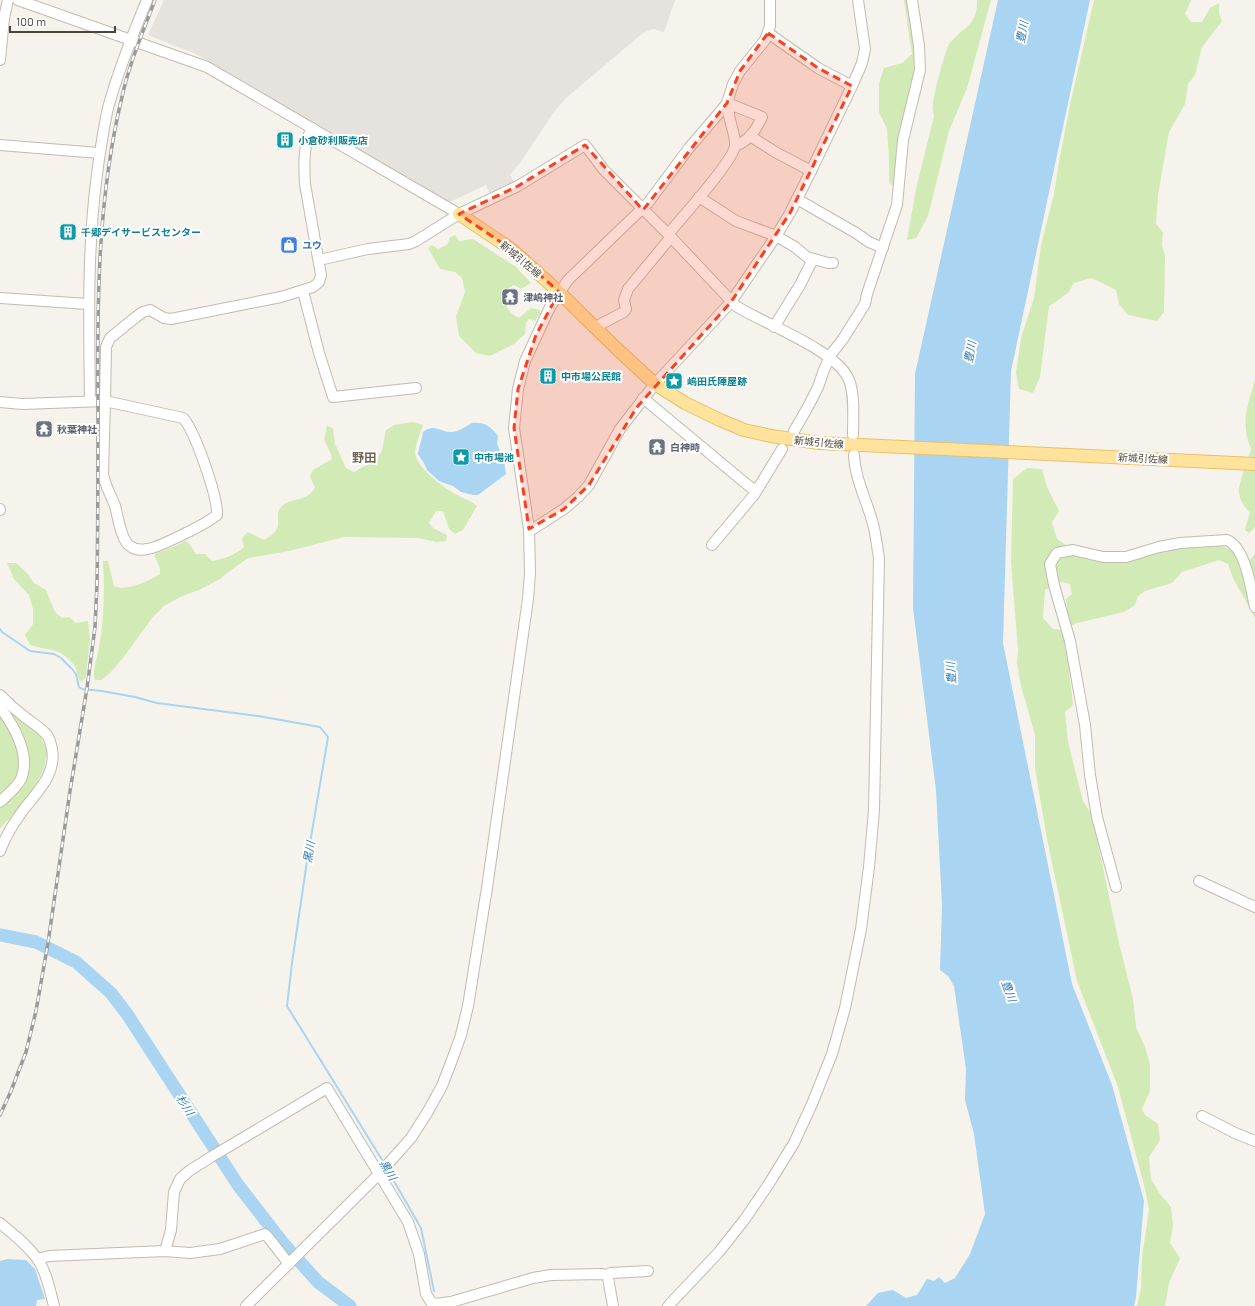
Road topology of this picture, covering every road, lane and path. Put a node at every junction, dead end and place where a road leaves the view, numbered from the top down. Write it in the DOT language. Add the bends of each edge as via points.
graph roads {
  1 [pos="8,0"];
  2 [pos="18,0"];
  3 [pos="147,0"];
  4 [pos="770,0"];
  5 [pos="858,0"];
  6 [pos="912,0"];
  7 [pos="768,33"];
  8 [pos="131,39"];
  9 [pos="0,60"];
  10 [pos="852,86"];
  11 [pos="728,103"];
  12 [pos="312,128"];
  13 [pos="750,136"];
  14 [pos="0,145"];
  15 [pos="734,146"];
  16 [pos="100,153"];
  17 [pos="811,171"];
  18 [pos="699,197"];
  19 [pos="797,199"];
  20 [pos="642,209"];
  21 [pos="459,214"];
  22 [pos="670,235"];
  23 [pos="776,236"];
  24 [pos="883,248"];
  25 [pos="813,259"];
  26 [pos="319,260"];
  27 [pos="833,263"];
  28 [pos="303,291"];
  29 [pos="559,292"];
  30 [pos="0,298"];
  31 [pos="731,302"];
  32 [pos="88,304"];
  33 [pos="774,327"];
  34 [pos="596,329"];
  35 [pos="829,357"];
  36 [pos="655,384"];
  37 [pos="416,388"];
  38 [pos="643,398"];
  39 [pos="90,401"];
  40 [pos="0,402"];
  41 [pos="105,402"];
  42 [pos="794,431"];
  43 [pos="853,435"];
  44 [pos="782,449"];
  45 [pos="854,455"];
  46 [pos="1255,464"];
  47 [pos="756,490"];
  48 [pos="529,529"];
  49 [pos="712,545"];
  50 [pos="1255,607"];
  51 [pos="0,695"];
  52 [pos="0,707"];
  53 [pos="0,802"];
  54 [pos="0,851"];
  55 [pos="1199,881"];
  56 [pos="1116,887"];
  57 [pos="1255,907"];
  58 [pos="1202,1116"];
  59 [pos="1255,1141"];
  60 [pos="380,1172"];
  61 [pos="0,1223"];
  62 [pos="165,1251"];
  63 [pos="38,1260"];
  64 [pos="290,1262"];
  65 [pos="648,1271"];
  66 [pos="606,1275"];
  67 [pos="54,1306"];
  68 [pos="246,1306"];
  69 [pos="613,1306"];
  70 [pos="668,1306"];
  1 -- 9 [label="street"];
  2 -- 8 [label="street"];
  3 -- 8 [label="street"];
  4 -- 7 [label="street"];
  5 -- 10 [label="street" via="865,49"];
  6 -- 24 [label="street" via="920,70 903,140 897,205"];
  7 -- 10 [label="street" via="818,68"];
  7 -- 11 [label="street" via="766,40 733,84"];
  8 -- 12 [label="street" via="207,67"];
  8 -- 16 [label="street" via="108,110"];
  10 -- 17 [label="street"];
  11 -- 13 [label="street" via="762,117 757,130"];
  11 -- 15 [label="street"];
  11 -- 20 [label="street"];
  12 -- 21 [label="street"];
  12 -- 26 [label="street" via="305,154 305,178"];
  13 -- 15 [label="street"];
  13 -- 17 [label="street" via="777,154"];
  14 -- 16 [label="street"];
  15 -- 18 [label="street" via="726,163"];
  16 -- 32 [label="street" via="92,210"];
  17 -- 19 [label="street"];
  18 -- 22 [label="street"];
  18 -- 23 [label="street" via="736,222"];
  19 -- 23 [label="street"];
  19 -- 24 [label="street"];
  20 -- 21 [label="street" via="604,170 585,146 518,186"];
  20 -- 22 [label="street"];
  20 -- 29 [label="street" via="568,280"];
  21 -- 26 [label="street" via="409,244"];
  21 -- 29 [label="main road, 新城引佐線" via="510,249"];
  22 -- 31 [label="street"];
  22 -- 34 [label="street" via="628,289 624,300 624,312"];
  23 -- 25 [label="street"];
  23 -- 31 [label="street"];
  24 -- 35 [label="street" via="865,304"];
  25 -- 27 [label="street"];
  25 -- 33 [label="street"];
  26 -- 28 [label="street" via="319,282"];
  28 -- 37 [label="street" via="333,397"];
  28 -- 41 [label="street" via="171,319 150,310 143,312 117,331 106,347"];
  29 -- 34 [label="main road, 新城引佐線"];
  29 -- 48 [label="street" via="525,361 518,389 514,428"];
  30 -- 32 [label="street"];
  31 -- 33 [label="street"];
  31 -- 36 [label="street"];
  32 -- 39 [label="street"];
  33 -- 35 [label="street"];
  34 -- 36 [label="main road, 新城引佐線"];
  35 -- 42 [label="street" via="810,406"];
  35 -- 43 [label="street" via="850,381"];
  36 -- 38 [label="street"];
  36 -- 46 [label="main road, 新城引佐線" via="685,403 744,430 819,443"];
  38 -- 47 [label="street"];
  38 -- 48 [label="street" via="620,429 589,485 564,509"];
  39 -- 40 [label="street" via="22,404"];
  39 -- 41 [label="street"];
  41 -- 41 [label="street" via="104,479 124,540 129,546 138,550 149,550 217,515 210,481 187,422 183,418"];
  44 -- 47 [label="street"];
  45 -- 70 [label="street" via="857,478 874,525 879,558 877,706 869,867 861,929 845,1008 832,1054 794,1143 770,1182 719,1252"];
  47 -- 49 [label="street"];
  48 -- 60 [label="street" via="530,573 527,607 464,1020 457,1048 442,1086 411,1138"];
  50 -- 56 [label="street" via="1249,576 1239,552 1234,544 1227,540 1180,543 1126,557 1103,557 1072,550 1057,553 1050,564 1070,641 1085,725 1097,817"];
  51 -- 54 [label="street" via="48,737 54,757 52,769 46,780 19,815"];
  52 -- 53 [label="street" via="13,725 22,749 23,766 21,780"];
  55 -- 57 [label="street"];
  58 -- 59 [label="street"];
  60 -- 62 [label="street" via="327,1088 224,1149 180,1179 176,1187 171,1230"];
  60 -- 64 [label="street"];
  60 -- 66 [label="street" via="408,1222 419,1254 426,1294 431,1302 436,1304 457,1300 551,1275"];
  61 -- 63 [label="street" via="29,1248"];
  62 -- 63 [label="street" via="49,1256"];
  62 -- 64 [label="street" via="190,1253 220,1249 265,1234"];
  63 -- 67 [label="street" via="44,1271"];
  64 -- 68 [label="street"];
  65 -- 66 [label="street"];
  66 -- 69 [label="street"];
}
